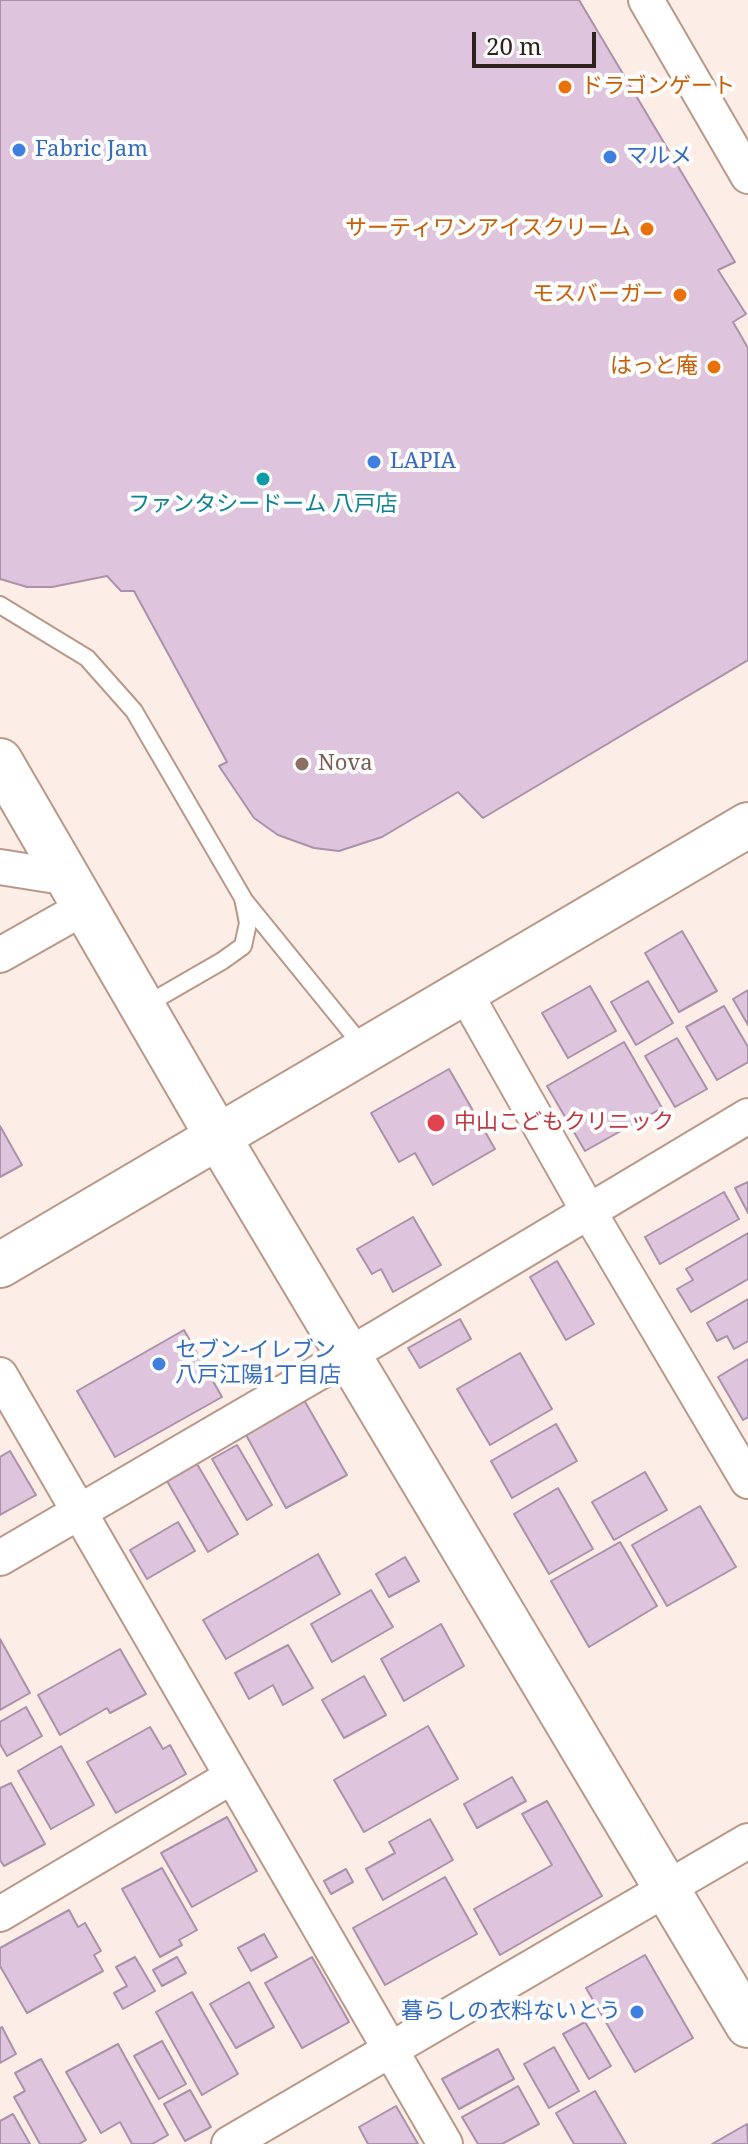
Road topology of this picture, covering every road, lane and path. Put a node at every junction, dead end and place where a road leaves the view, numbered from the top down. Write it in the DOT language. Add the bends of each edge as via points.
graph roads {
  1 [pos="646,0"];
  2 [pos="748,176"];
  3 [pos="0,605"];
  4 [pos="0,761"];
  5 [pos="748,825"];
  6 [pos="0,867"];
  7 [pos="77,893"];
  8 [pos="243,898"];
  9 [pos="0,955"];
  10 [pos="465,993"];
  11 [pos="143,1007"];
  12 [pos="366,1051"];
  13 [pos="748,1116"];
  14 [pos="218,1137"];
  15 [pos="589,1212"];
  16 [pos="0,1265"];
  17 [pos="348,1355"];
  18 [pos="0,1375"];
  19 [pos="748,1480"];
  20 [pos="77,1512"];
  21 [pos="0,1558"];
  22 [pos="231,1777"];
  23 [pos="748,1841"];
  24 [pos="667,1889"];
  25 [pos="0,1914"];
  26 [pos="748,2025"];
  27 [pos="390,2049"];
  28 [pos="229,2144"];
  29 [pos="445,2144"];
  1 -- 2 [label="street"];
  3 -- 8 [label="lane" via="87,658 134,711"];
  4 -- 7 [label="street"];
  5 -- 10 [label="street"];
  6 -- 7 [label="street"];
  7 -- 9 [label="street"];
  7 -- 11 [label="street"];
  8 -- 11 [label="lane" via="248,923 243,946"];
  8 -- 12 [label="lane"];
  10 -- 12 [label="street"];
  10 -- 15 [label="street"];
  11 -- 14 [label="street"];
  12 -- 14 [label="street"];
  13 -- 15 [label="street"];
  14 -- 16 [label="street"];
  14 -- 17 [label="street"];
  15 -- 17 [label="street"];
  15 -- 19 [label="street"];
  17 -- 20 [label="street"];
  17 -- 24 [label="street"];
  18 -- 20 [label="street"];
  20 -- 21 [label="street"];
  20 -- 22 [label="street"];
  22 -- 25 [label="street"];
  22 -- 27 [label="street"];
  23 -- 24 [label="street"];
  24 -- 26 [label="street"];
  24 -- 27 [label="street"];
  27 -- 28 [label="street"];
  27 -- 29 [label="street"];
}
